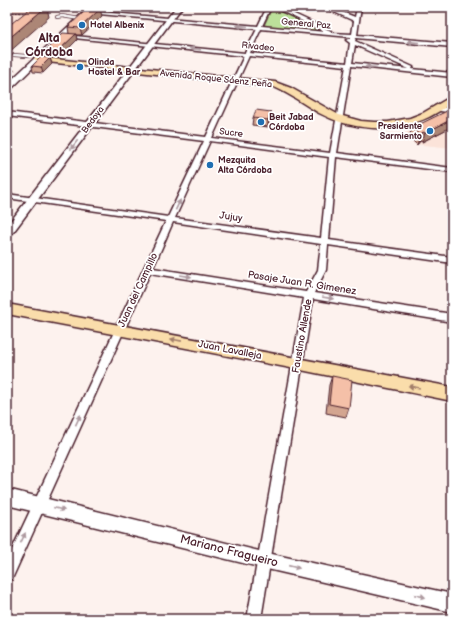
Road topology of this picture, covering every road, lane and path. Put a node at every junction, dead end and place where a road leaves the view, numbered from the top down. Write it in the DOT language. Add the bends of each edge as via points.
graph roads {
  1 [pos="179,7"];
  2 [pos="269,7"];
  3 [pos="275,7"];
  4 [pos="325,7"];
  5 [pos="359,7"];
  6 [pos="430,7"];
  7 [pos="90,9"];
  8 [pos="452,9"];
  9 [pos="7,12"];
  10 [pos="29,14"];
  11 [pos="57,17"];
  12 [pos="80,19"];
  13 [pos="170,19"];
  14 [pos="357,20"];
  15 [pos="260,28"];
  16 [pos="336,35"];
  17 [pos="62,36"];
  18 [pos="353,39"];
  19 [pos="150,45"];
  20 [pos="452,45"];
  21 [pos="14,55"];
  22 [pos="247,55"];
  23 [pos="26,56"];
  24 [pos="40,56"];
  25 [pos="349,65"];
  26 [pos="132,70"];
  27 [pos="418,72"];
  28 [pos="452,75"];
  29 [pos="236,80"];
  30 [pos="7,88"];
  31 [pos="452,99"];
  32 [pos="438,108"];
  33 [pos="452,111"];
  34 [pos="7,114"];
  35 [pos="340,119"];
  36 [pos="90,124"];
  37 [pos="208,139"];
  38 [pos="333,155"];
  39 [pos="452,170"];
  40 [pos="7,196"];
  41 [pos="32,200"];
  42 [pos="171,220"];
  43 [pos="7,233"];
  44 [pos="325,241"];
  45 [pos="452,260"];
  46 [pos="148,270"];
  47 [pos="309,295"];
  48 [pos="7,309"];
  49 [pos="452,318"];
  50 [pos="120,330"];
  51 [pos="296,363"];
  52 [pos="452,394"];
  53 [pos="7,497"];
  54 [pos="39,504"];
  55 [pos="263,560"];
  56 [pos="7,574"];
  57 [pos="452,603"];
  58 [pos="254,619"];
  1 -- 13 [label="main road, Bedoya"];
  2 -- 15 [label="street, Juan del Campillo"];
  3 -- 16 [label="street"];
  4 -- 14 [label="street"];
  5 -- 14 [label="street, Faustino Allende"];
  6 -- 8 [label="street"];
  7 -- 12 [label="main road"];
  7 -- 13 [label="street, General Paz"];
  9 -- 10 [label="path, bridge"];
  11 -- 12 [label="lane"];
  12 -- 17 [label="main road"];
  15 -- 13 [label="street, General Paz, one-way"];
  13 -- 19 [label="main road, Bedoya"];
  14 -- 18 [label="street, Faustino Allende"];
  15 -- 16 [label="street, General Paz"];
  15 -- 22 [label="street, Juan del Campillo"];
  16 -- 18 [label="street"];
  17 -- 19 [label="street, Rivadeo"];
  17 -- 24 [label="main road"];
  20 -- 18 [label="street, one-way"];
  18 -- 25 [label="street, Faustino Allende"];
  18 -- 27 [label="street"];
  22 -- 19 [label="street, Rivadeo, one-way"];
  19 -- 26 [label="main road, Bedoya"];
  21 -- 23 [label="lane"];
  22 -- 25 [label="street, Rivadeo"];
  22 -- 29 [label="street, Juan del Campillo"];
  23 -- 24 [label="lane"];
  23 -- 24 [label="lane"];
  24 -- 26 [label="main road, Avenida Roque Sáenz Peña"];
  24 -- 30 [label="main road"];
  27 -- 25 [label="street, Rivadeo, one-way"];
  25 -- 35 [label="street, Faustino Allende"];
  26 -- 29 [label="main road, Avenida Roque Sáenz Peña"];
  26 -- 36 [label="main road, Bedoya"];
  27 -- 28 [label="street, Rivadeo"];
  29 -- 35 [label="main road, Avenida Roque Sáenz Peña" via="287,89"];
  29 -- 37 [label="street, Juan del Campillo"];
  31 -- 32 [label="main road, Avenida Roque Sáenz Peña"];
  32 -- 33 [label="main road"];
  32 -- 35 [label="main road, Avenida Roque Sáenz Peña" via="398,125 372,125"];
  34 -- 36 [label="street, Sucre"];
  35 -- 38 [label="street, Faustino Allende"];
  36 -- 37 [label="street, Sucre"];
  36 -- 41 [label="main road, Bedoya, one-way"];
  37 -- 38 [label="street, Sucre"];
  42 -- 37 [label="street, Juan del Campillo, one-way"];
  38 -- 39 [label="street, Sucre"];
  38 -- 44 [label="street, Faustino Allende"];
  40 -- 41 [label="street, Jujuy"];
  41 -- 42 [label="street, Jujuy"];
  41 -- 43 [label="main road, Bedoya"];
  42 -- 44 [label="street, Jujuy"];
  42 -- 46 [label="street, Juan del Campillo"];
  44 -- 45 [label="street, Jujuy"];
  44 -- 47 [label="street, Faustino Allende" via="322,270"];
  46 -- 47 [label="street, Pasaje Juan R. Gimenez, one-way"];
  46 -- 50 [label="street, Juan del Campillo"];
  47 -- 49 [label="street, Pasaje Juan R. Gimenez, one-way"];
  47 -- 51 [label="street, Faustino Allende"];
  48 -- 50 [label="main road, Juan Lavalleja"];
  51 -- 50 [label="main road, Juan Lavalleja, one-way"];
  54 -- 50 [label="street, Juan del Campillo, one-way"];
  52 -- 51 [label="main road, Juan Lavalleja, one-way"];
  51 -- 55 [label="street, Faustino Allende"];
  53 -- 54 [label="main road, Mariano Fragueiro"];
  54 -- 55 [label="main road, Mariano Fragueiro, one-way"];
  56 -- 54 [label="street, Juan del Campillo, one-way"];
  55 -- 57 [label="main road, Mariano Fragueiro, one-way"];
  55 -- 58 [label="street, Faustino Allende"];
}
